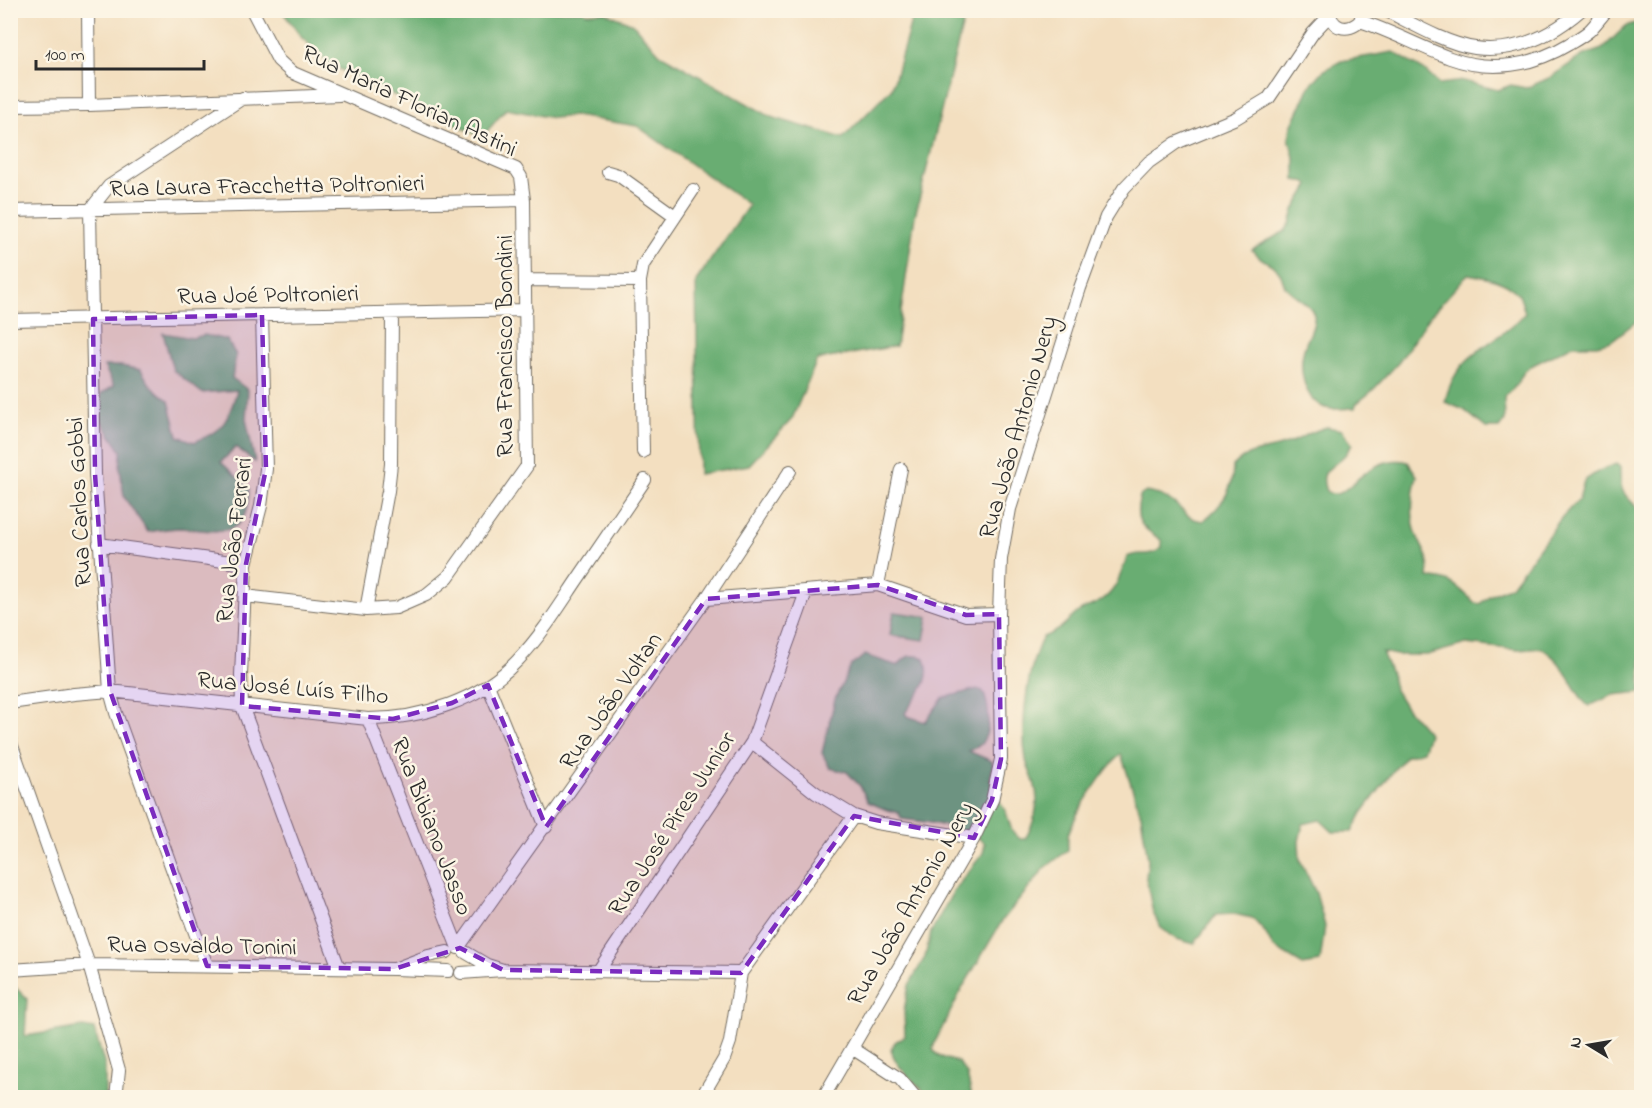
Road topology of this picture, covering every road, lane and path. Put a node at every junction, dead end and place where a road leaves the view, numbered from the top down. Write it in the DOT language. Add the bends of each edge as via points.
graph roads {
  1 [pos="88,10"];
  2 [pos="252,10"];
  3 [pos="1385,10"];
  4 [pos="1581,10"];
  5 [pos="1607,10"];
  6 [pos="1329,13"];
  7 [pos="1362,16"];
  8 [pos="345,95"];
  9 [pos="243,98"];
  10 [pos="89,105"];
  11 [pos="10,106"];
  12 [pos="608,172"];
  13 [pos="693,190"];
  14 [pos="524,200"];
  15 [pos="90,210"];
  16 [pos="10,211"];
  17 [pos="675,216"];
  18 [pos="525,280"];
  19 [pos="640,281"];
  20 [pos="526,310"];
  21 [pos="392,313"];
  22 [pos="262,315"];
  23 [pos="93,319"];
  24 [pos="10,320"];
  25 [pos="643,452"];
  26 [pos="901,469"];
  27 [pos="790,471"];
  28 [pos="645,480"];
  29 [pos="99,544"];
  30 [pos="246,564"];
  31 [pos="878,585"];
  32 [pos="806,592"];
  33 [pos="245,596"];
  34 [pos="706,599"];
  35 [pos="366,610"];
  36 [pos="999,614"];
  37 [pos="488,685"];
  38 [pos="110,691"];
  39 [pos="10,703"];
  40 [pos="242,706"];
  41 [pos="368,719"];
  42 [pos="10,740"];
  43 [pos="752,742"];
  44 [pos="854,816"];
  45 [pos="546,827"];
  46 [pos="974,838"];
  47 [pos="457,951"];
  48 [pos="89,965"];
  49 [pos="207,966"];
  50 [pos="339,968"];
  51 [pos="394,969"];
  52 [pos="10,970"];
  53 [pos="503,970"];
  54 [pos="599,970"];
  55 [pos="454,972"];
  56 [pos="741,973"];
  57 [pos="852,1048"];
  58 [pos="116,1098"];
  59 [pos="701,1098"];
  60 [pos="823,1098"];
  61 [pos="916,1098"];
  1 -- 10 [label="street"];
  2 -- 8 [label="street, Rua Maria Florian Astini" via="278,60 291,72"];
  3 -- 4 [label="street" via="1473,48 1504,48 1536,40"];
  5 -- 7 [label="street" via="1588,32 1559,50 1530,62 1500,67 1475,66 1450,58"];
  6 -- 7 [label="street" via="1333,23 1341,28 1355,26"];
  6 -- 36 [label="street, Rua João Antonio Nery" via="1269,98 1236,118 1176,143 1149,162 1124,188 1106,217 1010,509 1001,559"];
  8 -- 9 [label="street"];
  8 -- 14 [label="street, Rua Maria Florian Astini" via="516,170 521,177"];
  9 -- 10 [label="street"];
  9 -- 15 [label="street" via="109,186"];
  10 -- 11 [label="street"];
  12 -- 17 [label="street"];
  13 -- 17 [label="street"];
  14 -- 15 [label="street, Rua Laura Fracchetta Poltronieri"];
  14 -- 18 [label="street, Rua Francisco Bondini"];
  15 -- 16 [label="street, Rua Laura Fracchetta Poltronieri"];
  15 -- 23 [label="street, Rua Carlos Gobbi"];
  17 -- 19 [label="street" via="644,266"];
  18 -- 19 [label="street"];
  18 -- 20 [label="street, Rua Francisco Bondini"];
  19 -- 25 [label="street"];
  20 -- 21 [label="street, Rua Joé Poltronieri"];
  20 -- 35 [label="street, Rua Francisco Bondini" via="527,466 448,577 426,595 396,608"];
  21 -- 22 [label="street, Rua Joé Poltronieri"];
  21 -- 35 [label="street" via="391,464"];
  22 -- 23 [label="street, Rua Joé Poltronieri"];
  22 -- 30 [label="street, Rua João Ferrari" via="266,469"];
  23 -- 24 [label="street, Rua Joé Poltronieri"];
  23 -- 29 [label="street, Rua Carlos Gobbi"];
  26 -- 31 [label="street"];
  27 -- 34 [label="street, Rua João Voltan"];
  28 -- 37 [label="street, Rua José Luís Filho" via="539,636"];
  29 -- 30 [label="street"];
  29 -- 38 [label="street, Rua Carlos Gobbi"];
  30 -- 33 [label="street, Rua João Ferrari"];
  31 -- 32 [label="street"];
  31 -- 36 [label="street" via="966,615"];
  32 -- 34 [label="street"];
  32 -- 43 [label="street, Rua José Pires Junior"];
  33 -- 35 [label="street, Rua Francisco Bondini"];
  33 -- 40 [label="street, Rua João Ferrari"];
  34 -- 45 [label="street, Rua João Voltan"];
  36 -- 46 [label="street, Rua João Antonio Nery" via="1001,759 992,800"];
  37 -- 41 [label="street, Rua José Luís Filho" via="422,713"];
  37 -- 45 [label="street"];
  38 -- 39 [label="street, Rua José Luís Filho"];
  38 -- 40 [label="street, Rua José Luís Filho"];
  38 -- 49 [label="street, Rua Carlos Gobbi"];
  40 -- 41 [label="street, Rua José Luís Filho"];
  40 -- 50 [label="street, Rua João Ferrari"];
  41 -- 47 [label="street, Rua Bibiano Jasso"];
  42 -- 48 [label="street"];
  43 -- 44 [label="street" via="816,793"];
  43 -- 54 [label="street, Rua José Pires Junior"];
  44 -- 46 [label="street"];
  44 -- 56 [label="street"];
  45 -- 47 [label="street, Rua João Voltan"];
  46 -- 57 [label="street, Rua João Antonio Nery"];
  47 -- 51 [label="street, Rua Osvaldo Tonini" via="428,956"];
  47 -- 53 [label="street, Rua Osvaldo Tonini"];
  47 -- 55 [label="street" via="444,964"];
  47 -- 55 [label="street" via="469,964"];
  48 -- 49 [label="street, Rua Osvaldo Tonini"];
  48 -- 52 [label="street, Rua Osvaldo Tonini"];
  48 -- 58 [label="street" via="119,1070"];
  49 -- 50 [label="street, Rua Osvaldo Tonini"];
  50 -- 51 [label="street, Rua Osvaldo Tonini"];
  51 -- 55 [label="street, Rua Osvaldo Tonini"];
  53 -- 54 [label="street, Rua Osvaldo Tonini"];
  53 -- 55 [label="street, Rua Osvaldo Tonini"];
  54 -- 56 [label="street, Rua Osvaldo Tonini"];
  56 -- 59 [label="street" via="730,1042"];
  57 -- 60 [label="street, Rua João Antonio Nery"];
  57 -- 61 [label="street" via="900,1079"];
}
